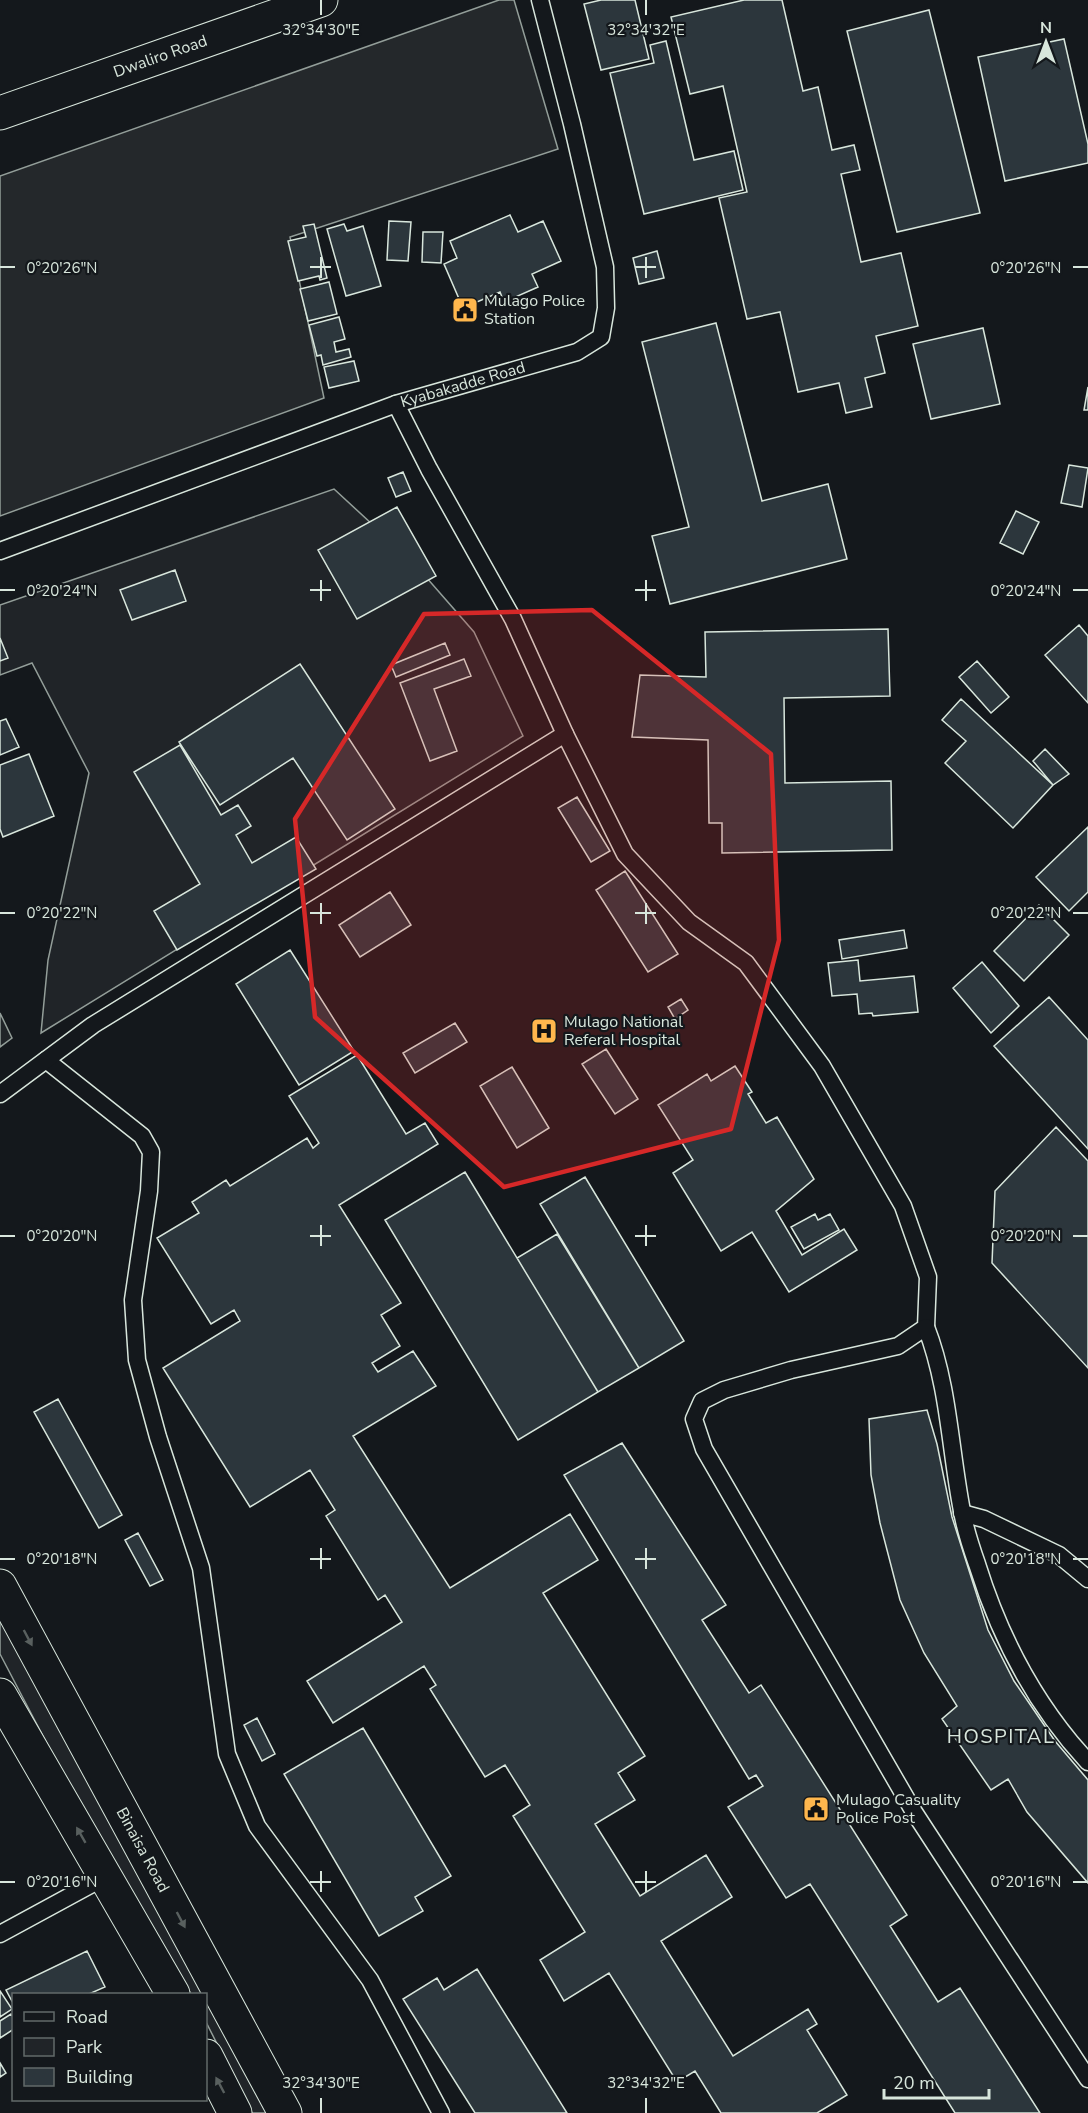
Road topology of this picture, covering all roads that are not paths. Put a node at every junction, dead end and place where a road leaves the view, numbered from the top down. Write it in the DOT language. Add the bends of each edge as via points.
graph roads {
  1 [pos="321,0"];
  2 [pos="540,0"];
  3 [pos="0,113"];
  4 [pos="396,404"];
  5 [pos="0,551"];
  6 [pos="565,734"];
  7 [pos="46,1060"];
  8 [pos="0,1094"];
  9 [pos="926,1327"];
  10 [pos="962,1513"];
  11 [pos="1088,1579"];
  12 [pos="0,1586"];
  13 [pos="0,1695"];
  14 [pos="1088,1762"];
  15 [pos="105,1877"];
  16 [pos="0,1935"];
  17 [pos="172,1993"];
  18 [pos="207,2058"];
  19 [pos="1088,2079"];
  20 [pos="235,2113"];
  21 [pos="285,2113"];
  22 [pos="441,2113"];
  1 -- 3 [label="main road, Dwaliro Road"];
  2 -- 4 [label="lane, Kyabakadde Road" via="605,267 606,308 601,337 577,352"];
  4 -- 5 [label="lane, Kyabakadde Road"];
  4 -- 6 [label="lane" via="513,619"];
  6 -- 7 [label="lane" via="93,1026"];
  6 -- 9 [label="lane" via="625,854 689,922 746,963 822,1066 903,1206 928,1277"];
  7 -- 8 [label="lane"];
  7 -- 22 [label="lane" via="142,1136 151,1152 133,1300 137,1360 201,1568 227,1754 257,1826 370,1980"];
  9 -- 10 [label="lane" via="943,1385"];
  9 -- 19 [label="lane" via="898,1346 724,1390 702,1401 694,1419 704,1449 914,1812"];
  10 -- 11 [label="lane" via="984,1519 1059,1555"];
  10 -- 14 [label="lane" via="986,1594 1014,1660 1071,1744"];
  12 -- 21 [label="main road, Binaisa Road, one-way"];
  15 -- 13 [label="main road, one-way"];
  15 -- 16 [label="lane"];
  15 -- 17 [label="main road"];
  20 -- 18 [label="main road, one-way"];
}
